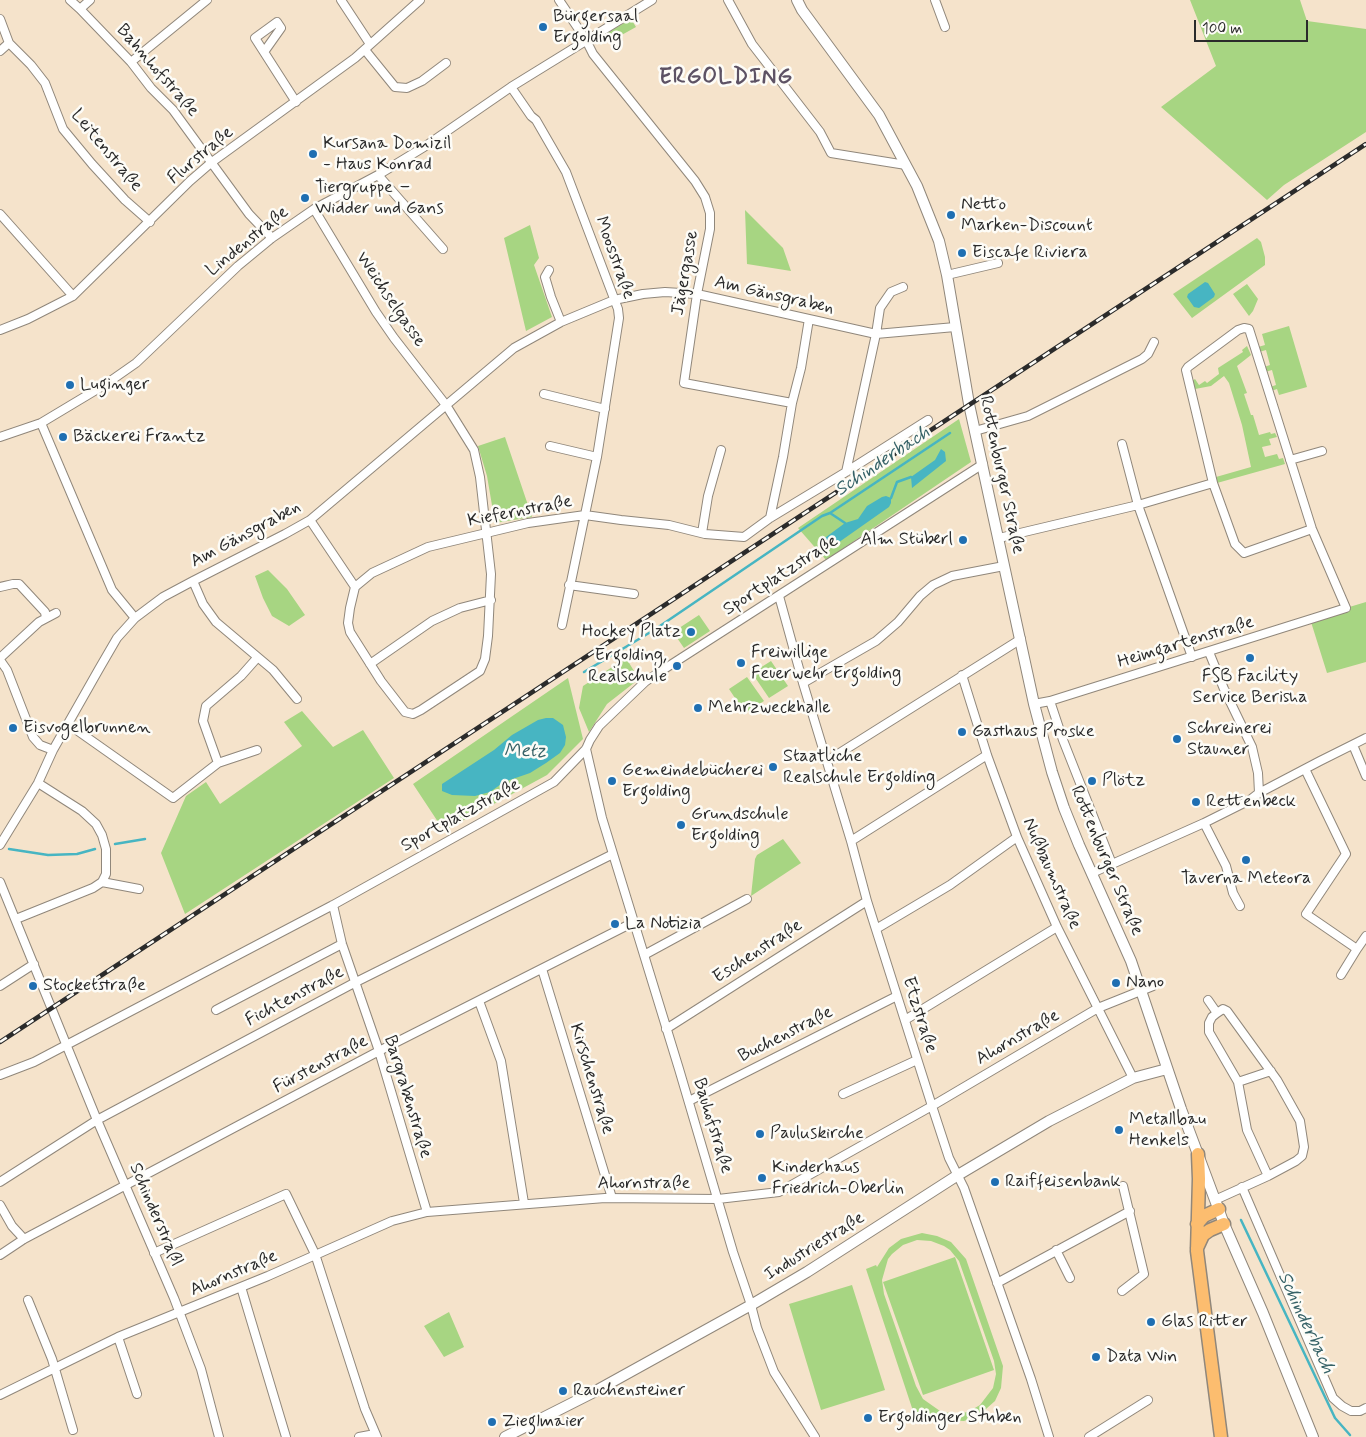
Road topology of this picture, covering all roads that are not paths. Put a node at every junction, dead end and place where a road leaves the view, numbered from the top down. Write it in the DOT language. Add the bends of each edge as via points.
graph roads {
  1 [pos="70,0"];
  2 [pos="90,0"];
  3 [pos="207,0"];
  4 [pos="341,0"];
  5 [pos="420,0"];
  6 [pos="559,0"];
  7 [pos="652,0"];
  8 [pos="728,0"];
  9 [pos="797,0"];
  10 [pos="935,0"];
  11 [pos="80,8"];
  12 [pos="0,20"];
  13 [pos="945,27"];
  14 [pos="586,40"];
  15 [pos="9,43"];
  16 [pos="367,47"];
  17 [pos="0,51"];
  18 [pos="264,52"];
  19 [pos="131,62"];
  20 [pos="446,63"];
  21 [pos="512,86"];
  22 [pos="296,102"];
  23 [pos="212,162"];
  24 [pos="906,165"];
  25 [pos="378,176"];
  26 [pos="314,209"];
  27 [pos="0,214"];
  28 [pos="150,222"];
  29 [pos="272,238"];
  30 [pos="443,249"];
  31 [pos="998,263"];
  32 [pos="549,270"];
  33 [pos="947,275"];
  34 [pos="903,287"];
  35 [pos="698,294"];
  36 [pos="73,296"];
  37 [pos="614,300"];
  38 [pos="809,319"];
  39 [pos="561,322"];
  40 [pos="955,327"];
  41 [pos="0,330"];
  42 [pos="876,334"];
  43 [pos="1154,342"];
  44 [pos="544,394"];
  45 [pos="792,403"];
  46 [pos="446,405"];
  47 [pos="605,409"];
  48 [pos="928,420"];
  49 [pos="41,423"];
  50 [pos="975,430"];
  51 [pos="0,437"];
  52 [pos="1122,444"];
  53 [pos="550,446"];
  54 [pos="721,450"];
  55 [pos="1322,451"];
  56 [pos="597,457"];
  57 [pos="1290,460"];
  58 [pos="983,464"];
  59 [pos="846,472"];
  60 [pos="1213,483"];
  61 [pos="1138,505"];
  62 [pos="585,514"];
  63 [pos="770,518"];
  64 [pos="310,520"];
  65 [pos="1312,529"];
  66 [pos="487,532"];
  67 [pos="702,533"];
  68 [pos="998,538"];
  69 [pos="1004,566"];
  70 [pos="193,580"];
  71 [pos="569,585"];
  72 [pos="0,587"];
  73 [pos="355,587"];
  74 [pos="634,594"];
  75 [pos="779,596"];
  76 [pos="491,600"];
  77 [pos="56,612"];
  78 [pos="46,618"];
  79 [pos="135,618"];
  80 [pos="562,624"];
  81 [pos="1021,639"];
  82 [pos="1209,652"];
  83 [pos="1192,657"];
  84 [pos="257,658"];
  85 [pos="0,659"];
  86 [pos="370,664"];
  87 [pos="962,675"];
  88 [pos="803,683"];
  89 [pos="297,699"];
  90 [pos="1050,701"];
  91 [pos="1034,704"];
  92 [pos="68,724"];
  93 [pos="1366,738"];
  94 [pos="1353,745"];
  95 [pos="586,748"];
  96 [pos="52,750"];
  97 [pos="257,750"];
  98 [pos="987,755"];
  99 [pos="827,761"];
  100 [pos="218,763"];
  101 [pos="1305,769"];
  102 [pos="1366,776"];
  103 [pos="38,783"];
  104 [pos="1259,793"];
  105 [pos="1204,823"];
  106 [pos="1017,837"];
  107 [pos="851,841"];
  108 [pos="0,845"];
  109 [pos="613,854"];
  110 [pos="1112,864"];
  111 [pos="1092,873"];
  112 [pos="0,882"];
  113 [pos="102,882"];
  114 [pos="139,889"];
  115 [pos="747,899"];
  116 [pos="867,901"];
  117 [pos="333,904"];
  118 [pos="1240,906"];
  119 [pos="16,919"];
  120 [pos="634,922"];
  121 [pos="1057,927"];
  122 [pos="876,929"];
  123 [pos="1366,936"];
  124 [pos="342,944"];
  125 [pos="1357,949"];
  126 [pos="644,955"];
  127 [pos="34,964"];
  128 [pos="542,968"];
  129 [pos="1341,975"];
  130 [pos="354,982"];
  131 [pos="0,986"];
  132 [pos="1153,986"];
  133 [pos="1141,990"];
  134 [pos="897,996"];
  135 [pos="1208,1000"];
  136 [pos="479,1001"];
  137 [pos="1098,1008"];
  138 [pos="216,1010"];
  139 [pos="1217,1012"];
  140 [pos="905,1020"];
  141 [pos="666,1029"];
  142 [pos="67,1044"];
  143 [pos="379,1051"];
  144 [pos="917,1060"];
  145 [pos="1167,1069"];
  146 [pos="1271,1071"];
  147 [pos="0,1076"];
  148 [pos="1133,1078"];
  149 [pos="1238,1082"];
  150 [pos="843,1094"];
  151 [pos="689,1101"];
  152 [pos="932,1106"];
  153 [pos="97,1120"];
  154 [pos="1198,1154"];
  155 [pos="958,1175"];
  156 [pos="1268,1176"];
  157 [pos="0,1182"];
  158 [pos="126,1185"];
  159 [pos="1124,1186"];
  160 [pos="1242,1187"];
  161 [pos="612,1198"];
  162 [pos="718,1199"];
  163 [pos="524,1203"];
  164 [pos="1217,1204"];
  165 [pos="0,1205"];
  166 [pos="1130,1211"];
  167 [pos="427,1212"];
  168 [pos="1197,1224"];
  169 [pos="1224,1224"];
  170 [pos="24,1239"];
  171 [pos="1056,1250"];
  172 [pos="1197,1251"];
  173 [pos="154,1252"];
  174 [pos="315,1254"];
  175 [pos="0,1255"];
  176 [pos="1070,1278"];
  177 [pos="997,1283"];
  178 [pos="241,1287"];
  179 [pos="1122,1291"];
  180 [pos="28,1300"];
  181 [pos="751,1305"];
  182 [pos="180,1312"];
  183 [pos="118,1337"];
  184 [pos="53,1368"];
  185 [pos="138,1394"];
  186 [pos="0,1395"];
  187 [pos="1148,1400"];
  188 [pos="1366,1408"];
  189 [pos="73,1430"];
  190 [pos="376,1436"];
  191 [pos="219,1437"];
  192 [pos="286,1437"];
  193 [pos="359,1437"];
  194 [pos="505,1437"];
  195 [pos="815,1437"];
  196 [pos="1049,1437"];
  197 [pos="1089,1437"];
  198 [pos="1221,1437"];
  199 [pos="1314,1437"];
  1 -- 11 [label="street, Bahnhofstraße"];
  2 -- 11 [label="street"];
  3 -- 19 [label="street"];
  4 -- 16 [label="street"];
  5 -- 16 [label="street, Flurstraße"];
  6 -- 14 [label="street, Jägergasse"];
  7 -- 14 [label="street, Lindenstraße"];
  8 -- 24 [label="street" via="752,44 820,132 831,153"];
  9 -- 24 [label="street, Rottenburger Straße" via="879,115"];
  10 -- 13 [label="street"];
  11 -- 19 [label="street, Bahnhofstraße"];
  12 -- 15 [label="street, Leitenstraße"];
  14 -- 21 [label="street, Lindenstraße"];
  14 -- 35 [label="street, Jägergasse" via="593,54 696,181 705,197 710,229"];
  15 -- 17 [label="street"];
  15 -- 28 [label="street, Leitenstraße" via="45,83 63,128 92,164"];
  16 -- 20 [label="street" via="395,87 407,88 422,82"];
  16 -- 22 [label="street, Flurstraße"];
  18 -- 22 [label="street"];
  19 -- 23 [label="street, Bahnhofstraße"];
  21 -- 25 [label="street, Lindenstraße"];
  21 -- 37 [label="street, Moosstraße" via="566,172"];
  22 -- 23 [label="street, Flurstraße"];
  23 -- 28 [label="street, Flurstraße"];
  23 -- 29 [label="street, Bahnhofstraße" via="249,214"];
  24 -- 33 [label="street, Rottenburger Straße" via="926,205"];
  25 -- 26 [label="street, Lindenstraße"];
  25 -- 30 [label="street"];
  26 -- 29 [label="street, Lindenstraße"];
  26 -- 46 [label="street, Weichselgasse" via="376,312"];
  27 -- 36 [label="street"];
  28 -- 36 [label="street, Flurstraße"];
  29 -- 49 [label="street, Lindenstraße" via="136,363"];
  31 -- 33 [label="street"];
  32 -- 39 [label="street" via="545,277"];
  33 -- 40 [label="street, Rottenburger Straße"];
  34 -- 42 [label="street" via="891,292 880,308"];
  35 -- 37 [label="street, Am Gänsgraben" via="665,292"];
  35 -- 38 [label="street, Am Gänsgraben"];
  35 -- 45 [label="street, Jägergasse" via="684,383"];
  36 -- 41 [label="street, Flurstraße"];
  37 -- 39 [label="street, Am Gänsgraben"];
  37 -- 47 [label="street, Moosstraße" via="619,318"];
  38 -- 42 [label="street, Am Gänsgraben"];
  38 -- 45 [label="street"];
  39 -- 46 [label="street, Am Gänsgraben" via="514,348"];
  40 -- 42 [label="street, Am Gänsgraben"];
  40 -- 50 [label="street, Rottenburger Straße"];
  42 -- 59 [label="street"];
  43 -- 50 [label="street" via="1142,359 1028,416"];
  44 -- 47 [label="street"];
  45 -- 63 [label="street"];
  46 -- 64 [label="street, Am Gänsgraben"];
  46 -- 66 [label="street, Weichselgasse" via="474,450"];
  47 -- 56 [label="street, Moosstraße"];
  48 -- 59 [label="street, Kiefernstraße"];
  49 -- 51 [label="street, Lindenstraße"];
  49 -- 79 [label="street" via="112,590"];
  50 -- 58 [label="street, Rottenburger Straße"];
  52 -- 61 [label="street"];
  53 -- 56 [label="street"];
  54 -- 67 [label="street"];
  55 -- 57 [label="street"];
  56 -- 62 [label="street, Moosstraße"];
  57 -- 60 [label="street" via="1249,329 1244,328 1186,370"];
  57 -- 65 [label="street"];
  58 -- 68 [label="street, Rottenburger Straße"];
  58 -- 75 [label="street, Sportplatzstraße"];
  59 -- 63 [label="street, Kiefernstraße"];
  60 -- 61 [label="street"];
  60 -- 65 [label="street" via="1235,544 1244,553"];
  61 -- 68 [label="street"];
  61 -- 83 [label="street"];
  62 -- 66 [label="street, Kiefernstraße"];
  62 -- 67 [label="street, Kiefernstraße" via="669,525"];
  62 -- 71 [label="street, Moosstraße"];
  63 -- 67 [label="street, Kiefernstraße" via="744,537"];
  64 -- 70 [label="street, Am Gänsgraben"];
  64 -- 73 [label="street"];
  65 -- 82 [label="street, Heimgartenstraße" via="1346,608"];
  66 -- 73 [label="street, Kiefernstraße" via="428,547 372,573"];
  66 -- 76 [label="street, Weichselgasse"];
  68 -- 69 [label="street, Rottenburger Straße"];
  69 -- 81 [label="street, Rottenburger Straße"];
  69 -- 88 [label="street" via="952,576 933,586 876,641"];
  70 -- 79 [label="street, Am Gänsgraben"];
  70 -- 84 [label="street" via="203,604 216,622"];
  71 -- 74 [label="street"];
  71 -- 80 [label="street, Moosstraße"];
  72 -- 78 [label="street" via="19,584 45,612"];
  73 -- 86 [label="street" via="348,623"];
  75 -- 88 [label="street, Etzstraße"];
  75 -- 95 [label="street, Sportplatzstraße" via="645,682 599,726"];
  76 -- 86 [label="street" via="460,608 432,621"];
  76 -- 86 [label="street, Weichselgasse" via="488,636 480,671 421,710 413,714 405,712"];
  77 -- 78 [label="street"];
  78 -- 85 [label="street"];
  79 -- 92 [label="street, Am Gänsgraben" via="117,638"];
  81 -- 87 [label="street"];
  81 -- 91 [label="street, Rottenburger Straße"];
  82 -- 83 [label="street, Heimgartenstraße"];
  82 -- 104 [label="street" via="1252,747"];
  83 -- 90 [label="street, Heimgartenstraße"];
  84 -- 89 [label="street" via="273,670"];
  84 -- 100 [label="street" via="206,706 203,721"];
  85 -- 96 [label="street" via="33,737 40,745"];
  87 -- 98 [label="street, Nußbaumstraße"];
  87 -- 99 [label="street"];
  88 -- 99 [label="street, Etzstraße"];
  90 -- 91 [label="street, Heimgartenstraße"];
  90 -- 110 [label="street"];
  91 -- 111 [label="street, Rottenburger Straße" via="1061,799"];
  92 -- 96 [label="street, Am Gänsgraben"];
  92 -- 100 [label="street" via="173,798"];
  93 -- 94 [label="street"];
  94 -- 101 [label="street"];
  94 -- 102 [label="street"];
  95 -- 109 [label="street, Bauhofstraße"];
  95 -- 117 [label="street, Sportplatzstraße" via="554,782"];
  96 -- 103 [label="street, Am Gänsgraben"];
  97 -- 100 [label="street"];
  98 -- 106 [label="street, Nußbaumstraße"];
  98 -- 107 [label="street"];
  99 -- 107 [label="street, Etzstraße"];
  101 -- 104 [label="street"];
  101 -- 125 [label="street" via="1346,854 1306,914"];
  103 -- 108 [label="street, Am Gänsgraben"];
  103 -- 113 [label="street" via="82,811 96,824 106,850 106,874"];
  104 -- 105 [label="street"];
  105 -- 110 [label="street"];
  105 -- 118 [label="street" via="1226,866"];
  106 -- 121 [label="street, Nußbaumstraße"];
  106 -- 122 [label="street" via="950,885"];
  107 -- 116 [label="street, Etzstraße"];
  109 -- 120 [label="street, Bauhofstraße"];
  109 -- 130 [label="street, Fichtenstraße"];
  110 -- 111 [label="street"];
  111 -- 133 [label="street, Rottenburger Straße"];
  112 -- 119 [label="street, Schinderstraßl"];
  113 -- 114 [label="street"];
  113 -- 119 [label="street"];
  115 -- 126 [label="street"];
  116 -- 122 [label="street, Etzstraße"];
  116 -- 141 [label="street, Eschenstraße"];
  117 -- 124 [label="street, Bargrabenstraße"];
  117 -- 142 [label="street, Sportplatzstraße"];
  119 -- 127 [label="street, Schinderstraßl"];
  120 -- 126 [label="street, Bauhofstraße"];
  120 -- 128 [label="street, Fürstenstraße"];
  121 -- 137 [label="street, Nußbaumstraße"];
  121 -- 140 [label="street"];
  122 -- 134 [label="street, Etzstraße"];
  123 -- 125 [label="street"];
  124 -- 130 [label="street, Bargrabenstraße"];
  124 -- 138 [label="street, Fichtenstraße"];
  125 -- 129 [label="street"];
  126 -- 141 [label="street, Bauhofstraße"];
  127 -- 131 [label="street"];
  127 -- 142 [label="street, Schinderstraßl"];
  128 -- 136 [label="street, Fürstenstraße"];
  128 -- 161 [label="street, Kirschenstraße"];
  130 -- 143 [label="street, Bargrabenstraße"];
  130 -- 153 [label="street, Fichtenstraße"];
  132 -- 133 [label="street, Ahornstraße"];
  133 -- 137 [label="street, Ahornstraße"];
  133 -- 145 [label="street, Rottenburger Straße"];
  134 -- 140 [label="street, Etzstraße"];
  134 -- 151 [label="street, Buchenstraße"];
  135 -- 139 [label="street"];
  136 -- 143 [label="street, Fürstenstraße"];
  136 -- 163 [label="street" via="501,1062"];
  137 -- 148 [label="street, Nußbaumstraße"];
  137 -- 152 [label="street, Ahornstraße"];
  139 -- 146 [label="street" via="1227,1011"];
  139 -- 149 [label="street" via="1209,1023 1209,1032"];
  140 -- 144 [label="street, Etzstraße"];
  141 -- 151 [label="street, Bauhofstraße"];
  142 -- 147 [label="street, Sportplatzstraße"];
  142 -- 153 [label="street, Schinderstraßl"];
  143 -- 158 [label="street, Fürstenstraße"];
  143 -- 167 [label="street, Bargrabenstraße"];
  144 -- 150 [label="street"];
  144 -- 152 [label="street, Etzstraße"];
  145 -- 148 [label="street, Industriestraße"];
  145 -- 154 [label="street, Rottenburger Straße"];
  146 -- 149 [label="street"];
  146 -- 156 [label="street" via="1300,1121 1304,1147 1302,1156 1296,1161"];
  148 -- 155 [label="street, Industriestraße" via="1049,1121"];
  149 -- 156 [label="street" via="1247,1130"];
  151 -- 162 [label="street, Bauhofstraße"];
  152 -- 155 [label="street, Etzstraße"];
  152 -- 162 [label="street, Ahornstraße" via="779,1192"];
  153 -- 157 [label="street, Fichtenstraße"];
  153 -- 158 [label="street, Schinderstraßl"];
  154 -- 164 [label="street, Rottenburger Straße"];
  154 -- 168 [label="highway"];
  155 -- 177 [label="street, Etzstraße"];
  155 -- 181 [label="street, Industriestraße"];
  156 -- 160 [label="street"];
  158 -- 170 [label="street, Fürstenstraße"];
  158 -- 173 [label="street, Schinderstraßl"];
  159 -- 166 [label="street"];
  160 -- 164 [label="street"];
  160 -- 188 [label="street" via="1333,1398 1351,1410"];
  161 -- 162 [label="street, Ahornstraße"];
  161 -- 163 [label="street, Ahornstraße"];
  162 -- 181 [label="street, Bauhofstraße"];
  163 -- 167 [label="street, Ahornstraße"];
  164 -- 168 [label="highway"];
  164 -- 169 [label="street, Rottenburger Straße"];
  165 -- 170 [label="street"];
  166 -- 171 [label="street"];
  166 -- 179 [label="street" via="1144,1274"];
  167 -- 174 [label="street, Ahornstraße" via="392,1221"];
  168 -- 172 [label="highway"];
  169 -- 172 [label="highway" via="1203,1235"];
  169 -- 199 [label="street, Rottenburger Straße"];
  170 -- 175 [label="street, Fürstenstraße"];
  171 -- 176 [label="street"];
  171 -- 177 [label="street"];
  172 -- 198 [label="highway"];
  173 -- 174 [label="street" via="286,1194"];
  173 -- 182 [label="street, Schinderstraßl"];
  174 -- 178 [label="street, Ahornstraße"];
  174 -- 190 [label="street" via="364,1409"];
  177 -- 196 [label="street, Etzstraße"];
  178 -- 182 [label="street, Ahornstraße"];
  178 -- 192 [label="street"];
  180 -- 184 [label="street"];
  181 -- 194 [label="street, Industriestraße"];
  181 -- 195 [label="street, Bauhofstraße" via="756,1328 774,1372"];
  182 -- 183 [label="street, Ahornstraße"];
  182 -- 191 [label="street, Schinderstraßl" via="201,1369"];
  183 -- 184 [label="street, Ahornstraße"];
  183 -- 185 [label="street"];
  184 -- 186 [label="street, Ahornstraße"];
  184 -- 189 [label="street"];
  187 -- 197 [label="street"];
  190 -- 193 [label="street"];
}
